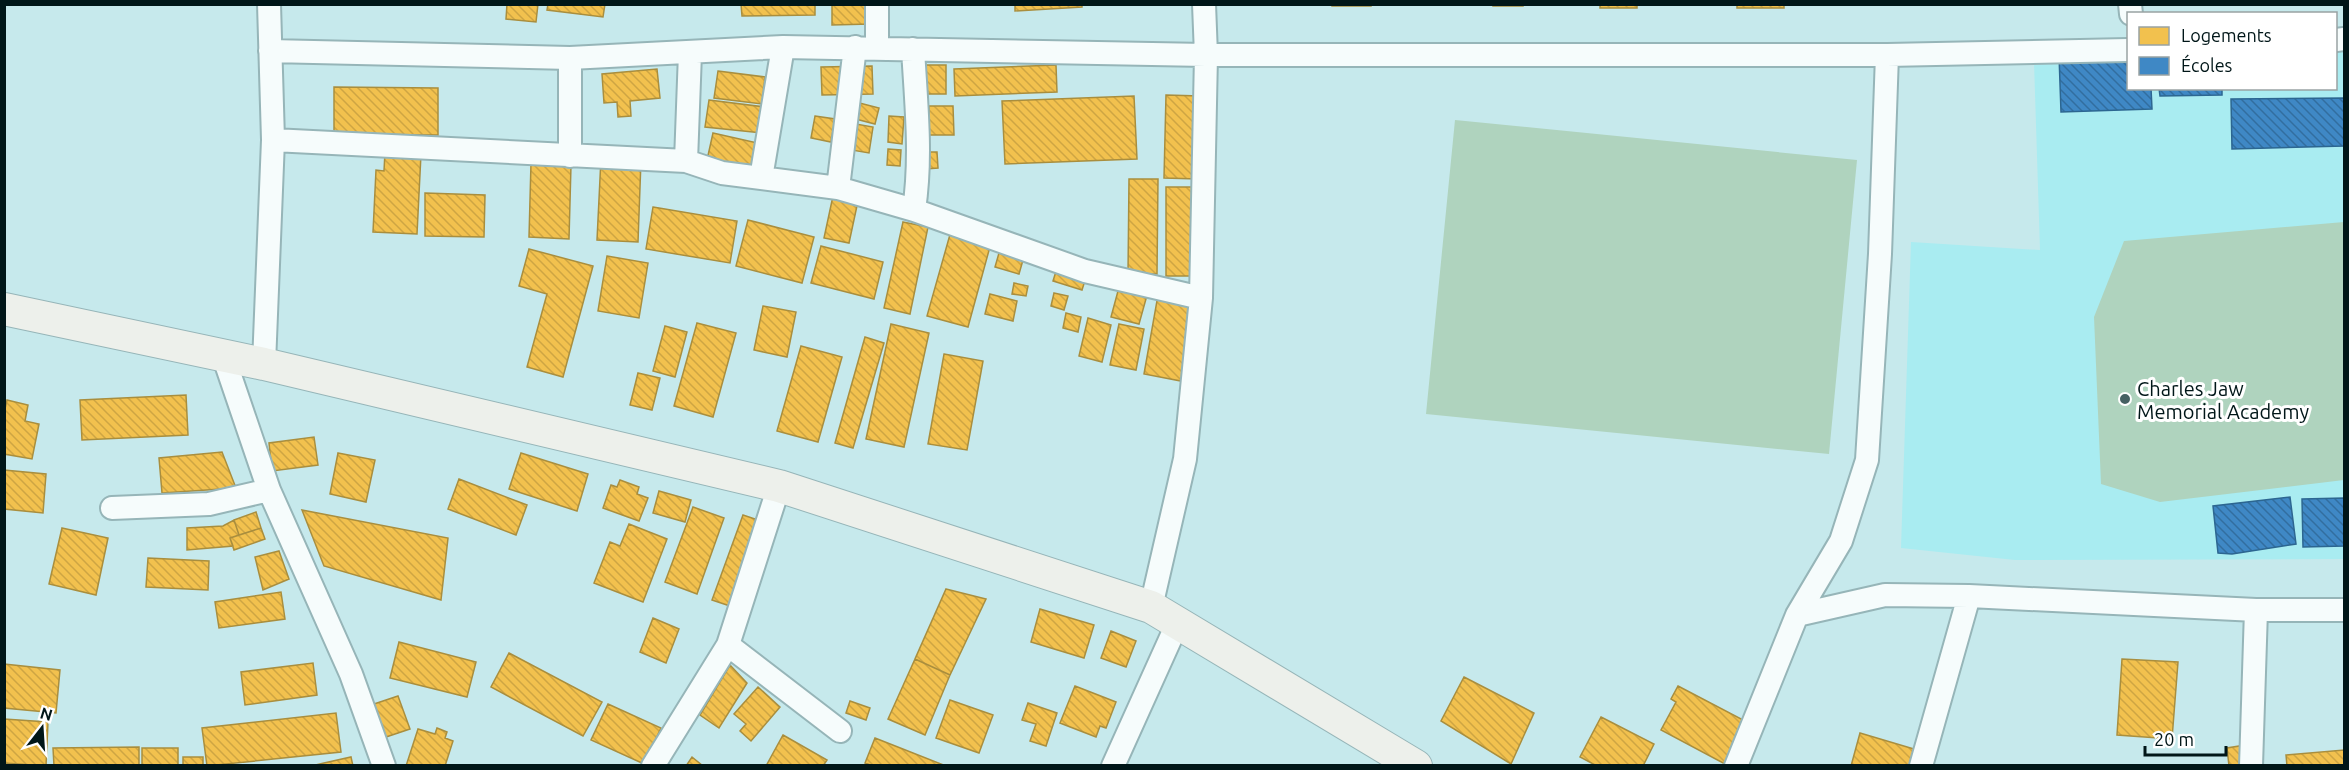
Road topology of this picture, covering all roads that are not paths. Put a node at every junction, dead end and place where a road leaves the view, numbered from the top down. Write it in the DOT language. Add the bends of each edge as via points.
graph roads {
  1 [pos="270,4"];
  2 [pos="877,4"];
  3 [pos="1204,4"];
  4 [pos="783,47"];
  5 [pos="866,47"];
  6 [pos="913,49"];
  7 [pos="2127,50"];
  8 [pos="270,51"];
  9 [pos="690,53"];
  10 [pos="1206,55"];
  11 [pos="1887,55"];
  12 [pos="570,58"];
  13 [pos="273,140"];
  14 [pos="570,156"];
  15 [pos="686,161"];
  16 [pos="761,178"];
  17 [pos="838,188"];
  18 [pos="914,210"];
  19 [pos="1201,297"];
  20 [pos="4,309"];
  21 [pos="223,355"];
  22 [pos="264,364"];
  23 [pos="779,486"];
  24 [pos="269,490"];
  25 [pos="112,508"];
  26 [pos="1969,596"];
  27 [pos="1151,607"];
  28 [pos="2256,610"];
  29 [pos="2344,610"];
  30 [pos="1797,615"];
  31 [pos="1178,622"];
  32 [pos="728,645"];
  33 [pos="840,731"];
  34 [pos="1403,762"];
  35 [pos="384,765"];
  36 [pos="653,765"];
  37 [pos="1113,765"];
  38 [pos="1736,765"];
  39 [pos="1921,765"];
  40 [pos="2250,765"];
  1 -- 8 [label="street"];
  2 -- 5 [label="street"];
  3 -- 10 [label="street"];
  4 -- 5 [label="street"];
  4 -- 9 [label="street"];
  4 -- 16 [label="street"];
  5 -- 6 [label="street"];
  5 -- 17 [label="street"];
  6 -- 10 [label="street"];
  6 -- 18 [label="street" via="919,150"];
  7 -- 11 [label="street"];
  8 -- 12 [label="street"];
  8 -- 13 [label="street"];
  9 -- 12 [label="street"];
  9 -- 15 [label="street"];
  10 -- 11 [label="street"];
  10 -- 19 [label="street"];
  11 -- 30 [label="street" via="1880,254 1866,460 1841,541"];
  12 -- 14 [label="street"];
  13 -- 14 [label="street"];
  13 -- 22 [label="street"];
  14 -- 15 [label="street"];
  15 -- 16 [label="street"];
  16 -- 17 [label="street"];
  17 -- 18 [label="street"];
  18 -- 19 [label="street" via="1084,271"];
  19 -- 27 [label="street" via="1185,459"];
  20 -- 21 [label="street"];
  21 -- 22 [label="street"];
  21 -- 24 [label="street"];
  22 -- 23 [label="street"];
  23 -- 27 [label="street"];
  23 -- 32 [label="street"];
  24 -- 25 [label="street" via="209,504"];
  24 -- 35 [label="street" via="351,674"];
  26 -- 28 [label="street"];
  26 -- 30 [label="street" via="1884,595"];
  26 -- 39 [label="street"];
  27 -- 31 [label="street"];
  28 -- 29 [label="street"];
  28 -- 40 [label="street"];
  30 -- 38 [label="street"];
  31 -- 34 [label="street"];
  31 -- 37 [label="street"];
  32 -- 33 [label="street"];
  32 -- 36 [label="street"];
}
